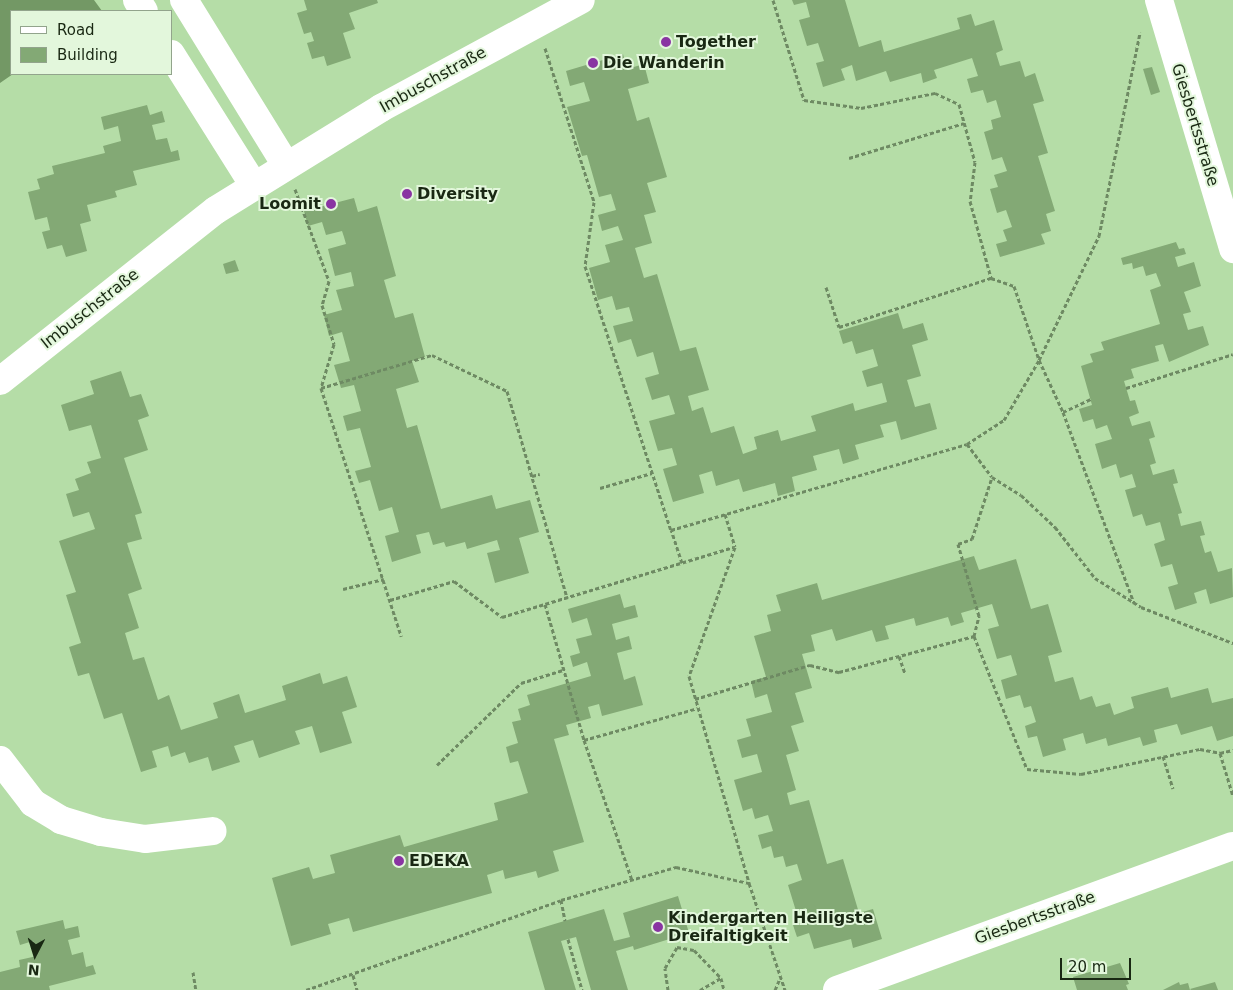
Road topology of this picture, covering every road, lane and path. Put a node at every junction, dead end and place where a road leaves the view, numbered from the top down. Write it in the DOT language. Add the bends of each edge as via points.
graph roads {
  1 [pos="184,0"];
  2 [pos="581,0"];
  3 [pos="773,0"];
  4 [pos="1159,0"];
  5 [pos="537,24"];
  6 [pos="1143,24"];
  7 [pos="172,56"];
  8 [pos="964,123"];
  9 [pos="848,158"];
  10 [pos="286,164"];
  11 [pos="254,186"];
  12 [pos="1233,249"];
  13 [pos="991,278"];
  14 [pos="826,287"];
  15 [pos="1233,354"];
  16 [pos="1039,360"];
  17 [pos="0,381"];
  18 [pos="321,388"];
  19 [pos="1126,388"];
  20 [pos="1091,399"];
  21 [pos="1063,412"];
  22 [pos="967,444"];
  23 [pos="652,473"];
  24 [pos="540,474"];
  25 [pos="532,476"];
  26 [pos="992,477"];
  27 [pos="600,488"];
  28 [pos="725,514"];
  29 [pos="671,530"];
  30 [pos="735,546"];
  31 [pos="682,563"];
  32 [pos="384,579"];
  33 [pos="343,589"];
  34 [pos="566,598"];
  35 [pos="390,600"];
  36 [pos="1134,603"];
  37 [pos="545,604"];
  38 [pos="401,636"];
  39 [pos="974,636"];
  40 [pos="1233,643"];
  41 [pos="900,656"];
  42 [pos="564,670"];
  43 [pos="905,673"];
  44 [pos="696,698"];
  45 [pos="698,708"];
  46 [pos="584,740"];
  47 [pos="1233,750"];
  48 [pos="1220,754"];
  49 [pos="1163,756"];
  50 [pos="0,760"];
  51 [pos="437,765"];
  52 [pos="1173,788"];
  53 [pos="1233,796"];
  54 [pos="213,831"];
  55 [pos="1233,846"];
  56 [pos="632,880"];
  57 [pos="749,883"];
  58 [pos="561,900"];
  59 [pos="565,921"];
  60 [pos="568,939"];
  61 [pos="193,972"];
  62 [pos="353,975"];
  63 [pos="781,977"];
  64 [pos="721,978"];
  65 [pos="196,990"];
  66 [pos="306,990"];
  67 [pos="357,990"];
  68 [pos="582,990"];
  69 [pos="668,990"];
  70 [pos="700,990"];
  71 [pos="724,990"];
  72 [pos="775,990"];
  73 [pos="785,990"];
  74 [pos="837,990"];
  1 -- 10 [label="street"];
  2 -- 5 [label="street, Imbuschstraße"];
  3 -- 8 [label="path" via="804,100 862,108 935,93 959,104"];
  4 -- 12 [label="street, Giesbertsstraße"];
  5 -- 10 [label="street, Imbuschstraße" via="380,108"];
  5 -- 23 [label="path" via="594,202 584,266"];
  6 -- 16 [label="path" via="1099,236"];
  7 -- 11 [label="street"];
  8 -- 9 [label="path"];
  8 -- 13 [label="path" via="975,162 970,201"];
  10 -- 11 [label="street, Imbuschstraße"];
  10 -- 18 [label="path" via="329,281 322,305 334,344"];
  11 -- 17 [label="street, Imbuschstraße" via="216,210"];
  13 -- 14 [label="path" via="839,327"];
  13 -- 16 [label="path" via="1014,286"];
  15 -- 19 [label="path"];
  16 -- 21 [label="path"];
  16 -- 22 [label="path" via="1004,420"];
  18 -- 25 [label="path" via="432,355 507,391"];
  18 -- 32 [label="path"];
  20 -- 21 [label="path"];
  21 -- 36 [label="path"];
  22 -- 26 [label="path"];
  22 -- 28 [label="path"];
  23 -- 27 [label="path"];
  23 -- 29 [label="path"];
  24 -- 25 [label="path"];
  25 -- 34 [label="path"];
  26 -- 36 [label="path" via="1021,495 1056,527 1095,578"];
  26 -- 39 [label="path" via="972,539 958,544 979,616"];
  28 -- 29 [label="path"];
  28 -- 30 [label="path"];
  29 -- 31 [label="path"];
  30 -- 31 [label="path"];
  30 -- 44 [label="path" via="689,676"];
  31 -- 34 [label="path"];
  32 -- 33 [label="path"];
  32 -- 35 [label="path"];
  34 -- 37 [label="path"];
  35 -- 37 [label="path" via="454,582 502,616"];
  35 -- 38 [label="path"];
  36 -- 40 [label="path"];
  37 -- 42 [label="path"];
  39 -- 41 [label="path"];
  39 -- 49 [label="path" via="1027,769 1081,774"];
  41 -- 43 [label="path"];
  41 -- 44 [label="path" via="839,672 810,665"];
  42 -- 46 [label="path"];
  42 -- 51 [label="path" via="521,683"];
  44 -- 45 [label="path"];
  45 -- 46 [label="path"];
  45 -- 57 [label="path"];
  46 -- 56 [label="path"];
  47 -- 48 [label="path"];
  48 -- 49 [label="path" via="1200,749"];
  48 -- 53 [label="path"];
  49 -- 52 [label="path"];
  50 -- 54 [label="street" via="33,803 61,820 101,832 145,839"];
  55 -- 74 [label="street, Giesbertsstraße"];
  56 -- 57 [label="path" via="676,867"];
  56 -- 58 [label="path"];
  57 -- 63 [label="path"];
  58 -- 59 [label="path"];
  58 -- 62 [label="path"];
  60 -- 68 [label="path"];
  61 -- 65 [label="path"];
  62 -- 66 [label="path"];
  62 -- 67 [label="path"];
  63 -- 72 [label="path"];
  63 -- 73 [label="path"];
  64 -- 69 [label="path" via="694,950 676,947 665,968"];
  64 -- 70 [label="path"];
  64 -- 71 [label="path"];
}
